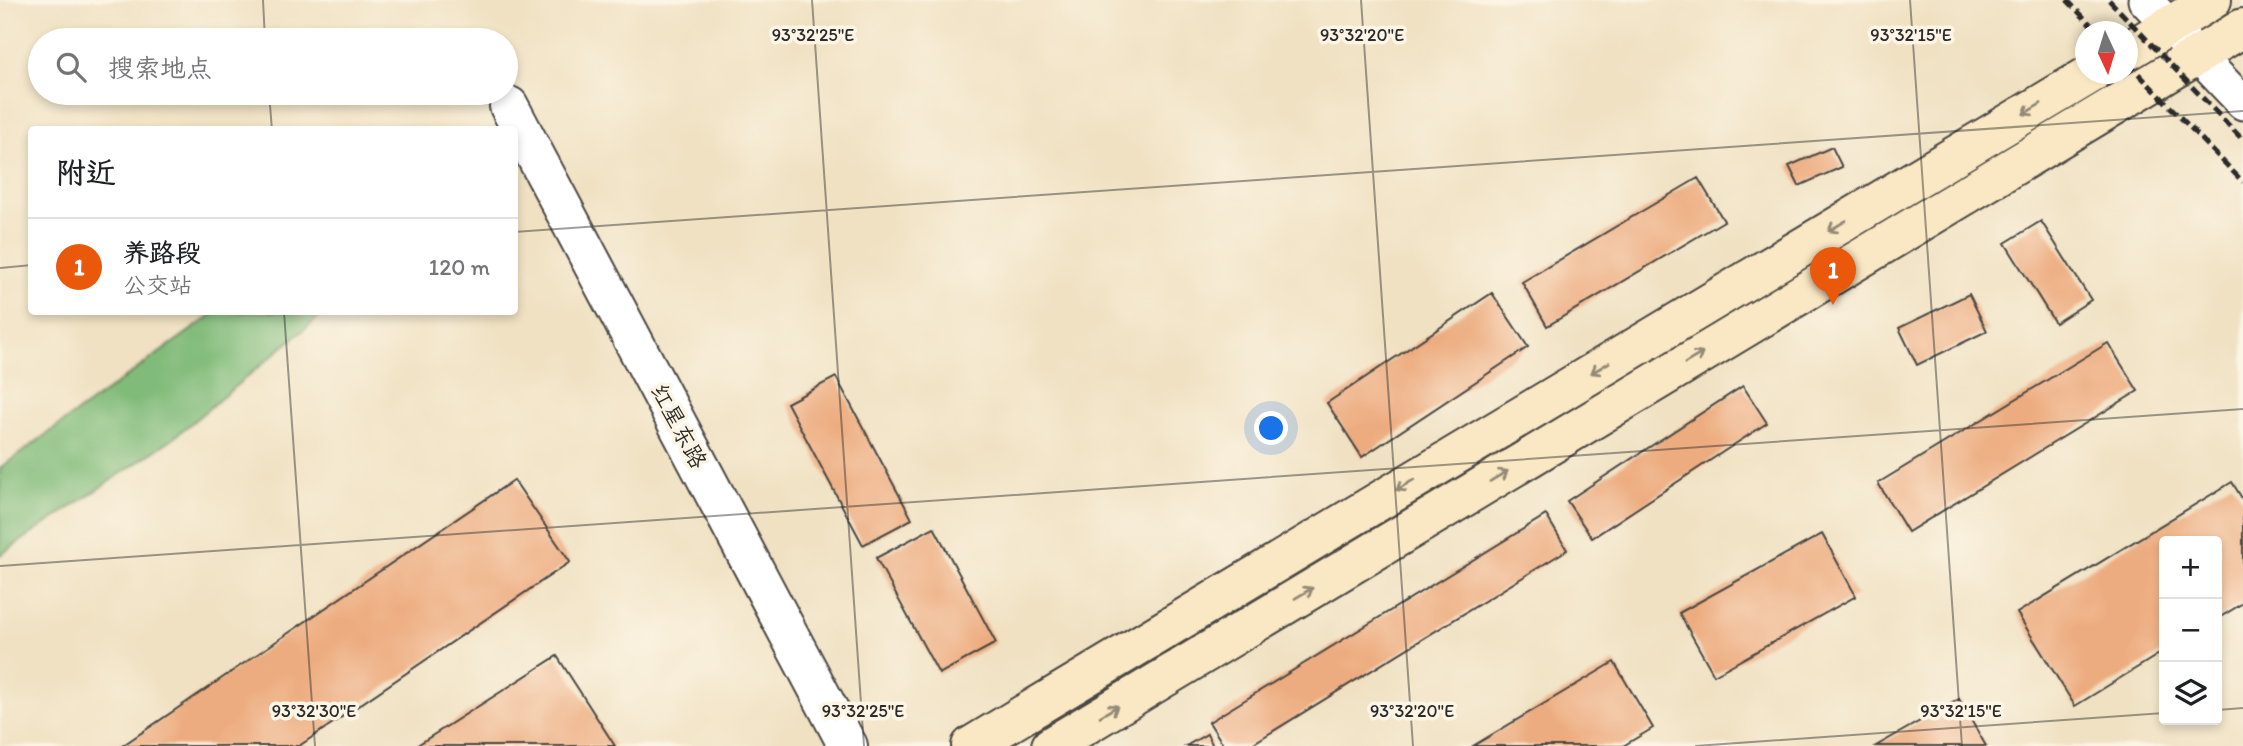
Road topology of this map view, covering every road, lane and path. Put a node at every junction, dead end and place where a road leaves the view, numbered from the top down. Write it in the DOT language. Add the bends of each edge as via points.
graph roads {
  1 [pos="2212,0"];
  2 [pos="2158,13"];
  3 [pos="2243,28"];
  4 [pos="2138,38"];
  5 [pos="2198,54"];
  6 [pos="2075,84"];
  7 [pos="2243,103"];
  8 [pos="509,106"];
  9 [pos="848,746"];
  10 [pos="971,746"];
  11 [pos="1051,746"];
  1 -- 2 [label="main road"];
  2 -- 4 [label="main road"];
  2 -- 5 [label="street"];
  3 -- 5 [label="main road"];
  5 -- 7 [label="street"];
  11 -- 5 [label="main road, one-way"];
  6 -- 10 [label="main road, one-way"];
  8 -- 9 [label="street, 红星东路"];
}
